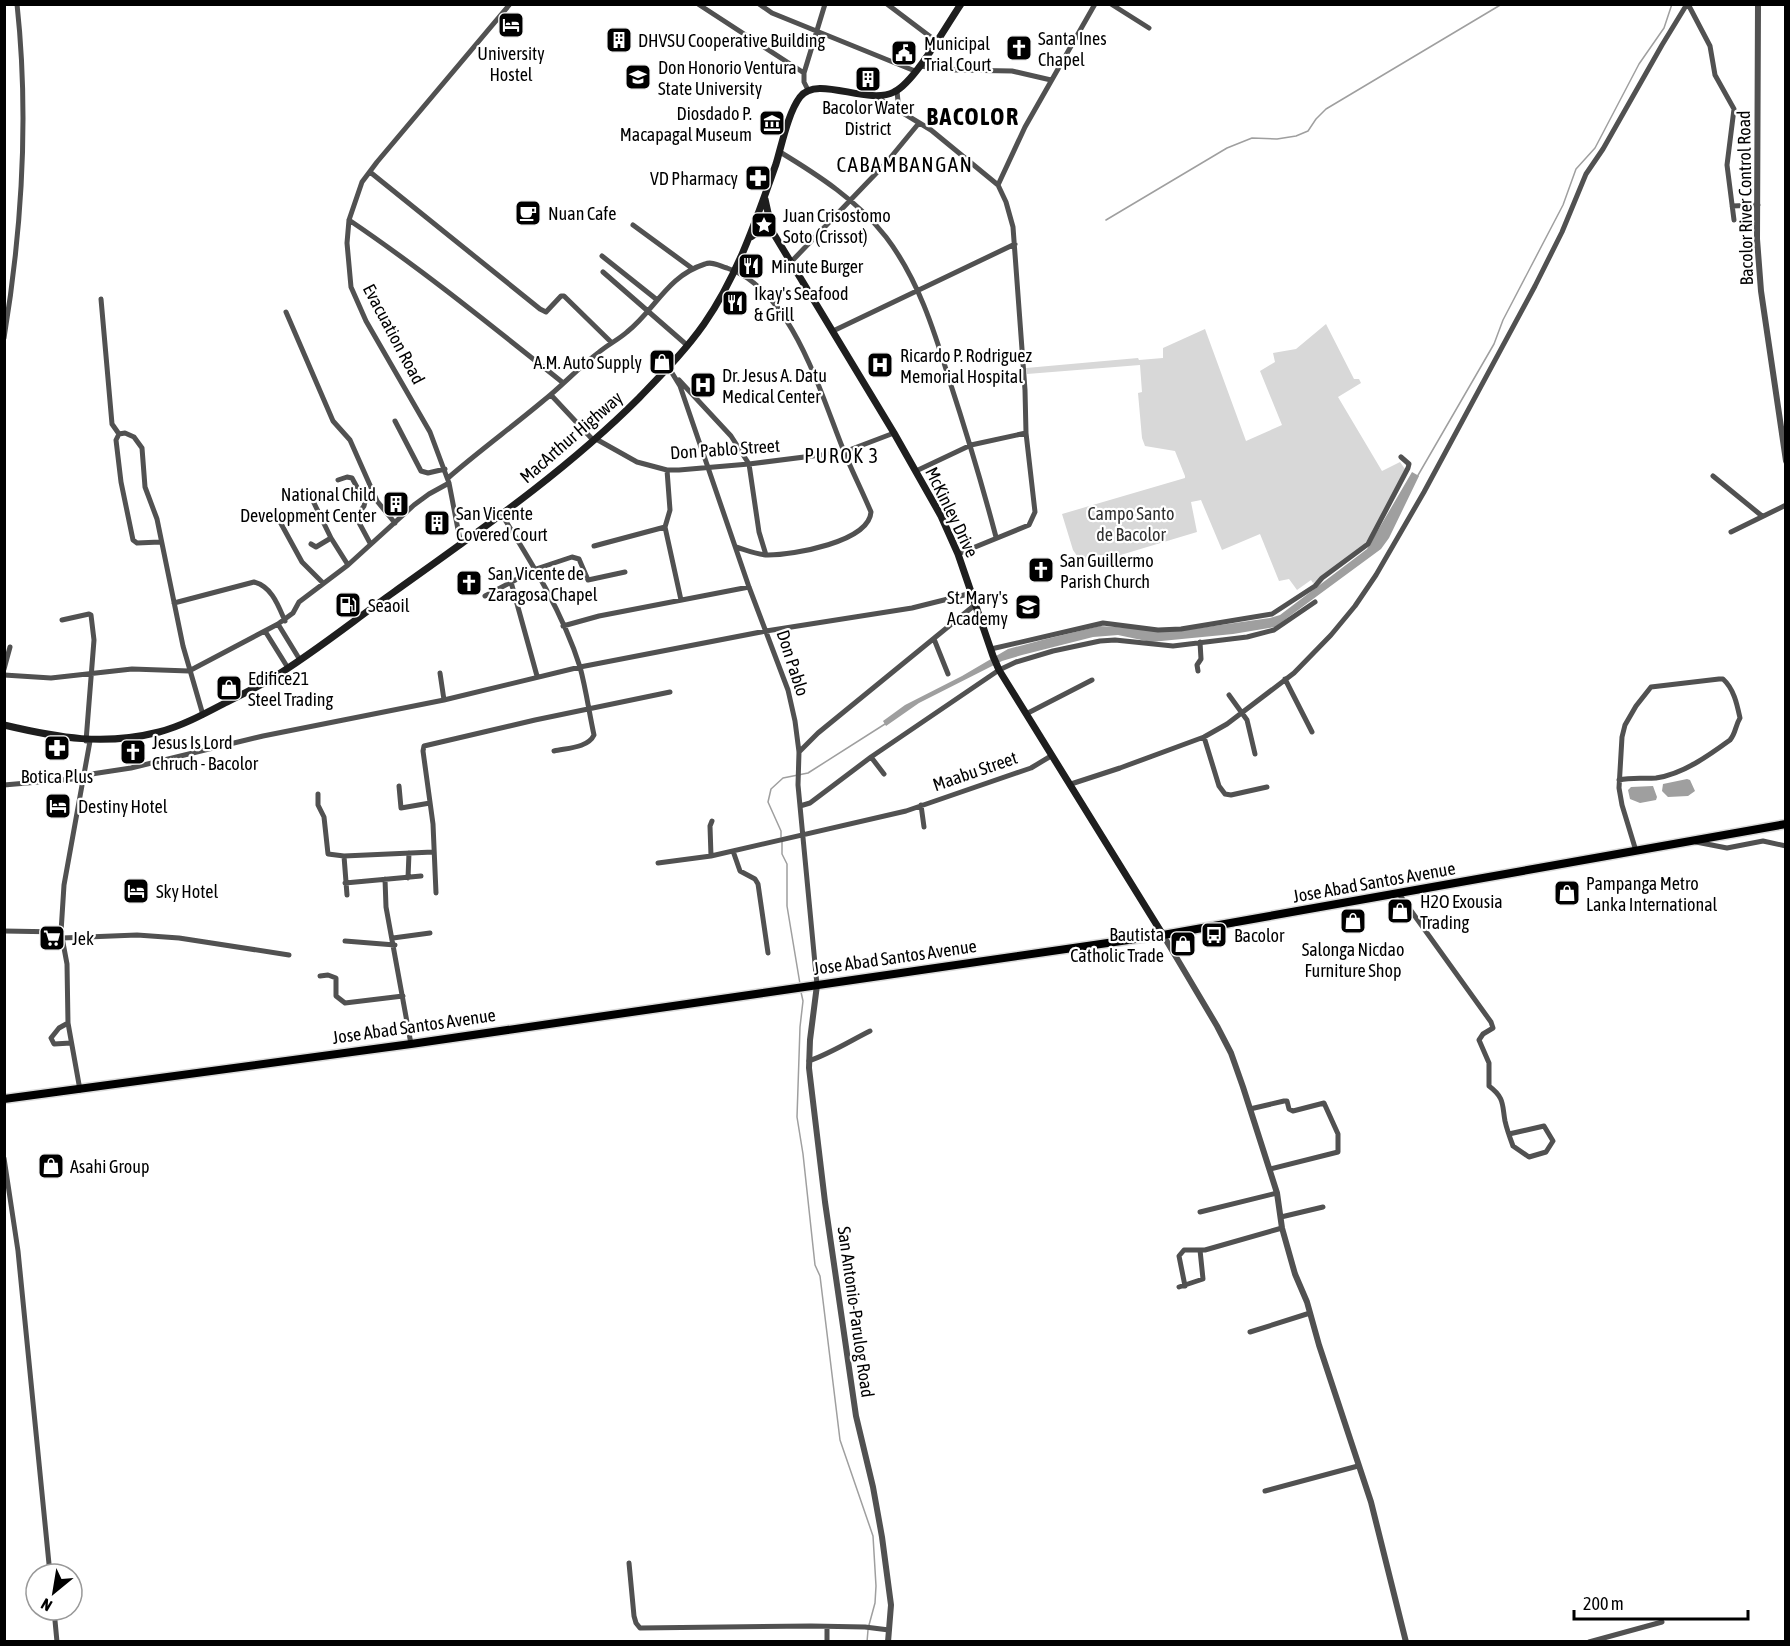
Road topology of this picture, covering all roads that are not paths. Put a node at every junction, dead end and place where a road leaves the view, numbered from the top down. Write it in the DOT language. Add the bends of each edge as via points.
graph roads {
  1 [pos="17,4"];
  2 [pos="510,4"];
  3 [pos="698,4"];
  4 [pos="759,4"];
  5 [pos="825,4"];
  6 [pos="887,4"];
  7 [pos="961,4"];
  8 [pos="1095,4"];
  9 [pos="1111,4"];
  10 [pos="1688,4"];
  11 [pos="1758,4"];
  12 [pos="1149,28"];
  13 [pos="816,31"];
  14 [pos="936,40"];
  15 [pos="917,68"];
  16 [pos="804,74"];
  17 [pos="1051,80"];
  18 [pos="808,90"];
  19 [pos="897,91"];
  20 [pos="875,96"];
  21 [pos="899,112"];
  22 [pos="919,123"];
  23 [pos="780,152"];
  24 [pos="370,171"];
  25 [pos="998,185"];
  26 [pos="765,196"];
  27 [pos="851,201"];
  28 [pos="1758,205"];
  29 [pos="1732,206"];
  30 [pos="1734,219"];
  31 [pos="349,220"];
  32 [pos="633,225"];
  33 [pos="772,231"];
  34 [pos="751,237"];
  35 [pos="1015,244"];
  36 [pos="602,256"];
  37 [pos="792,261"];
  38 [pos="693,269"];
  39 [pos="735,271"];
  40 [pos="603,272"];
  41 [pos="918,291"];
  42 [pos="101,299"];
  43 [pos="656,299"];
  44 [pos="648,311"];
  45 [pos="286,312"];
  46 [pos="833,331"];
  47 [pos="4,338"];
  48 [pos="611,342"];
  49 [pos="688,346"];
  50 [pos="669,368"];
  51 [pos="676,377"];
  52 [pos="562,382"];
  53 [pos="551,395"];
  54 [pos="395,421"];
  55 [pos="894,432"];
  56 [pos="1026,433"];
  57 [pos="119,434"];
  58 [pos="595,440"];
  59 [pos="971,445"];
  60 [pos="844,452"];
  61 [pos="1401,456"];
  62 [pos="1785,461"];
  63 [pos="749,464"];
  64 [pos="709,467"];
  65 [pos="445,469"];
  66 [pos="667,470"];
  67 [pos="916,471"];
  68 [pos="1713,476"];
  69 [pos="338,480"];
  70 [pos="448,480"];
  71 [pos="314,503"];
  72 [pos="1785,505"];
  73 [pos="502,515"];
  74 [pos="1762,516"];
  75 [pos="279,520"];
  76 [pos="395,523"];
  77 [pos="665,527"];
  78 [pos="1731,532"];
  79 [pos="996,537"];
  80 [pos="331,538"];
  81 [pos="160,542"];
  82 [pos="370,543"];
  83 [pos="311,544"];
  84 [pos="461,545"];
  85 [pos="594,546"];
  86 [pos="736,547"];
  87 [pos="958,554"];
  88 [pos="766,555"];
  89 [pos="348,565"];
  90 [pos="536,569"];
  91 [pos="625,572"];
  92 [pos="511,582"];
  93 [pos="323,583"];
  94 [pos="749,587"];
  95 [pos="972,593"];
  96 [pos="485,596"];
  97 [pos="681,600"];
  98 [pos="1315,602"];
  99 [pos="174,603"];
  100 [pos="976,604"];
  101 [pos="63,620"];
  102 [pos="285,621"];
  103 [pos="278,624"];
  104 [pos="563,626"];
  105 [pos="265,631"];
  106 [pos="766,631"];
  107 [pos="934,639"];
  108 [pos="1200,642"];
  109 [pos="10,647"];
  110 [pos="992,653"];
  111 [pos="300,660"];
  112 [pos="580,667"];
  113 [pos="288,668"];
  114 [pos="4,669"];
  115 [pos="999,669"];
  116 [pos="189,671"];
  117 [pos="1198,671"];
  118 [pos="440,673"];
  119 [pos="92,674"];
  120 [pos="948,674"];
  121 [pos="4,675"];
  122 [pos="537,676"];
  123 [pos="1285,679"];
  124 [pos="1092,680"];
  125 [pos="670,692"];
  126 [pos="1230,695"];
  127 [pos="444,700"];
  128 [pos="589,709"];
  129 [pos="1242,712"];
  130 [pos="1026,714"];
  131 [pos="203,715"];
  132 [pos="4,725"];
  133 [pos="1312,732"];
  134 [pos="1203,737"];
  135 [pos="88,741"];
  136 [pos="554,751"];
  137 [pos="799,752"];
  138 [pos="1255,754"];
  139 [pos="1051,756"];
  140 [pos="871,757"];
  141 [pos="884,774"];
  142 [pos="84,777"];
  143 [pos="1619,780"];
  144 [pos="1071,784"];
  145 [pos="4,785"];
  146 [pos="399,786"];
  147 [pos="1267,787"];
  148 [pos="318,794"];
  149 [pos="430,803"];
  150 [pos="921,805"];
  151 [pos="800,806"];
  152 [pos="712,821"];
  153 [pos="1785,824"];
  154 [pos="924,827"];
  155 [pos="803,834"];
  156 [pos="1692,841"];
  157 [pos="1785,846"];
  158 [pos="733,851"];
  159 [pos="1636,851"];
  160 [pos="433,852"];
  161 [pos="409,853"];
  162 [pos="344,856"];
  163 [pos="711,856"];
  164 [pos="658,863"];
  165 [pos="421,876"];
  166 [pos="408,878"];
  167 [pos="385,879"];
  168 [pos="345,883"];
  169 [pos="436,893"];
  170 [pos="1399,894"];
  171 [pos="347,896"];
  172 [pos="4,931"];
  173 [pos="430,933"];
  174 [pos="61,935"];
  175 [pos="1163,935"];
  176 [pos="393,938"];
  177 [pos="345,941"];
  178 [pos="395,945"];
  179 [pos="768,953"];
  180 [pos="289,955"];
  181 [pos="320,976"];
  182 [pos="813,985"];
  183 [pos="403,996"];
  184 [pos="68,1023"];
  185 [pos="870,1031"];
  186 [pos="71,1043"];
  187 [pos="411,1044"];
  188 [pos="810,1061"];
  189 [pos="80,1090"];
  190 [pos="4,1099"];
  191 [pos="1250,1109"];
  192 [pos="1509,1134"];
  193 [pos="4,1158"];
  194 [pos="1270,1169"];
  195 [pos="1277,1193"];
  196 [pos="1323,1207"];
  197 [pos="1200,1212"];
  198 [pos="1281,1217"];
  199 [pos="1282,1228"];
  200 [pos="1200,1250"];
  201 [pos="1310,1313"];
  202 [pos="1250,1332"];
  203 [pos="1358,1466"];
  204 [pos="1265,1491"];
  205 [pos="49,1562"];
  206 [pos="629,1563"];
  207 [pos="55,1622"];
  208 [pos="1662,1622"];
  209 [pos="827,1627"];
  210 [pos="889,1630"];
  211 [pos="57,1641"];
  212 [pos="828,1641"];
  213 [pos="888,1641"];
  214 [pos="1406,1641"];
  215 [pos="1589,1641"];
  1 -- 47 [label="street" via="22,89 21,182"];
  2 -- 24 [label="street, Evacuation Road"];
  3 -- 16 [label="street"];
  4 -- 13 [label="street"];
  5 -- 13 [label="street"];
  6 -- 14 [label="street"];
  7 -- 14 [label="main road"];
  8 -- 17 [label="street"];
  9 -- 12 [label="street"];
  10 -- 29 [label="street" via="1710,46 1715,75 1734,109 1727,165"];
  10 -- 123 [label="street" via="1586,174 1548,262 1376,575 1331,635"];
  11 -- 28 [label="street, Bacolor River Control Road"];
  13 -- 15 [label="street"];
  13 -- 16 [label="street"];
  14 -- 15 [label="main road"];
  15 -- 17 [label="street" via="1012,71"];
  15 -- 19 [label="main road"];
  16 -- 18 [label="street"];
  17 -- 25 [label="street"];
  18 -- 20 [label="main road" via="822,88"];
  18 -- 23 [label="main road, MacArthur Highway" via="797,103"];
  19 -- 20 [label="main road"];
  19 -- 21 [label="street"];
  20 -- 21 [label="street"];
  21 -- 22 [label="street"];
  22 -- 25 [label="street"];
  22 -- 27 [label="street"];
  23 -- 26 [label="main road, MacArthur Highway"];
  23 -- 27 [label="street"];
  24 -- 31 [label="street, Evacuation Road" via="362,182"];
  24 -- 48 [label="street" via="540,309 546,312 564,296"];
  25 -- 35 [label="street" via="1009,211"];
  26 -- 33 [label="main road, McKinley Drive"];
  26 -- 34 [label="main road, MacArthur Highway"];
  27 -- 37 [label="street"];
  27 -- 41 [label="street" via="885,235"];
  28 -- 29 [label="street"];
  28 -- 62 [label="street, Bacolor River Control Road" via="1761,291"];
  29 -- 30 [label="street"];
  31 -- 52 [label="street"];
  31 -- 65 [label="street, Evacuation Road" via="351,287 366,321 430,432"];
  32 -- 38 [label="street"];
  33 -- 34 [label="main road" via="761,230"];
  33 -- 37 [label="main road, McKinley Drive"];
  34 -- 39 [label="main road, MacArthur Highway"];
  35 -- 41 [label="street"];
  35 -- 56 [label="street"];
  36 -- 43 [label="street"];
  37 -- 46 [label="main road, McKinley Drive"];
  38 -- 39 [label="street" via="708,263"];
  38 -- 43 [label="street"];
  39 -- 49 [label="main road, MacArthur Highway"];
  39 -- 60 [label="street" via="762,290 790,327 824,395"];
  40 -- 44 [label="street"];
  41 -- 46 [label="street"];
  41 -- 59 [label="street"];
  42 -- 57 [label="street" via="112,424"];
  43 -- 44 [label="street"];
  44 -- 48 [label="street" via="628,332"];
  44 -- 49 [label="street"];
  45 -- 76 [label="street" via="333,422 350,440 377,501"];
  46 -- 55 [label="main road, McKinley Drive"];
  48 -- 52 [label="street"];
  49 -- 50 [label="main road, MacArthur Highway"];
  50 -- 51 [label="street, Don Pablo"];
  50 -- 58 [label="main road, MacArthur Highway"];
  51 -- 63 [label="street" via="731,436"];
  51 -- 64 [label="street, Don Pablo"];
  52 -- 53 [label="street"];
  53 -- 58 [label="street, Don Pablo Street"];
  53 -- 70 [label="street"];
  54 -- 65 [label="street" via="421,471"];
  55 -- 60 [label="street, Don Pablo Street"];
  55 -- 67 [label="main road, McKinley Drive"];
  56 -- 59 [label="street"];
  56 -- 79 [label="street" via="1035,512 1029,525"];
  57 -- 81 [label="street" via="134,437 142,448 145,487 155,512"];
  57 -- 81 [label="street" via="116,440 121,482 133,540"];
  58 -- 66 [label="street, Don Pablo Street" via="624,456"];
  58 -- 73 [label="main road, MacArthur Highway"];
  59 -- 67 [label="street"];
  59 -- 79 [label="street"];
  60 -- 63 [label="street, Don Pablo Street"];
  60 -- 88 [label="street" via="871,520 832,544"];
  61 -- 110 [label="street" via="1408,468 1368,544 1272,614 1181,629 1103,623"];
  63 -- 64 [label="street, Don Pablo Street"];
  63 -- 88 [label="street"];
  64 -- 66 [label="street, Don Pablo Street"];
  64 -- 86 [label="street, Don Pablo"];
  65 -- 70 [label="street, Evacuation Road"];
  66 -- 77 [label="street" via="670,510"];
  67 -- 87 [label="main road, McKinley Drive"];
  68 -- 74 [label="street"];
  69 -- 82 [label="street" via="352,478 364,502 356,517"];
  70 -- 76 [label="street"];
  70 -- 84 [label="street, Evacuation Road"];
  71 -- 80 [label="street"];
  72 -- 74 [label="street"];
  73 -- 84 [label="main road, MacArthur Highway"];
  73 -- 90 [label="street"];
  74 -- 78 [label="street"];
  75 -- 93 [label="street" via="302,562"];
  76 -- 82 [label="street"];
  77 -- 85 [label="street"];
  77 -- 97 [label="street"];
  79 -- 87 [label="street"];
  80 -- 83 [label="street" via="316,547"];
  80 -- 89 [label="street"];
  81 -- 99 [label="street"];
  82 -- 89 [label="street"];
  84 -- 111 [label="main road, MacArthur Highway"];
  86 -- 88 [label="street"];
  86 -- 94 [label="street, Don Pablo"];
  87 -- 95 [label="main road, McKinley Drive"];
  89 -- 93 [label="street"];
  90 -- 91 [label="street" via="572,557 579,559 588,580"];
  90 -- 92 [label="street"];
  90 -- 104 [label="street"];
  92 -- 96 [label="street"];
  92 -- 122 [label="street"];
  93 -- 102 [label="street" via="299,602"];
  94 -- 97 [label="street"];
  94 -- 106 [label="street, Don Pablo"];
  95 -- 100 [label="main road, McKinley Drive"];
  95 -- 106 [label="street" via="912,608"];
  97 -- 104 [label="street"];
  98 -- 108 [label="street" via="1274,630"];
  99 -- 102 [label="street" via="254,582 272,594"];
  99 -- 116 [label="street"];
  100 -- 107 [label="street"];
  100 -- 110 [label="main road, McKinley Drive"];
  101 -- 119 [label="street" via="91,615"];
  102 -- 103 [label="street"];
  103 -- 105 [label="street"];
  103 -- 111 [label="street"];
  104 -- 112 [label="street"];
  105 -- 113 [label="street"];
  105 -- 116 [label="street"];
  106 -- 112 [label="street"];
  106 -- 137 [label="street, Don Pablo" via="788,690"];
  107 -- 120 [label="street"];
  107 -- 137 [label="street"];
  108 -- 115 [label="street" via="1173,646 1100,641"];
  108 -- 117 [label="street"];
  109 -- 114 [label="street"];
  110 -- 115 [label="main road, McKinley Drive"];
  111 -- 113 [label="main road, MacArthur Highway"];
  112 -- 122 [label="street"];
  112 -- 128 [label="street"];
  113 -- 131 [label="main road, MacArthur Highway"];
  115 -- 130 [label="main road, McKinley Drive"];
  115 -- 140 [label="street"];
  116 -- 119 [label="street" via="132,669"];
  116 -- 131 [label="street"];
  118 -- 127 [label="street"];
  119 -- 121 [label="street" via="51,678"];
  119 -- 135 [label="street"];
  122 -- 127 [label="street"];
  123 -- 129 [label="street"];
  123 -- 133 [label="street"];
  124 -- 130 [label="street"];
  125 -- 128 [label="street"];
  126 -- 129 [label="street"];
  127 -- 142 [label="street" via="315,724"];
  128 -- 136 [label="street" via="592,739 587,744"];
  128 -- 149 [label="street" via="424,746"];
  129 -- 134 [label="street"];
  129 -- 138 [label="street"];
  130 -- 139 [label="main road, McKinley Drive"];
  131 -- 135 [label="main road, MacArthur Highway" via="157,733"];
  132 -- 135 [label="main road, MacArthur Highway"];
  134 -- 144 [label="street"];
  134 -- 147 [label="street" via="1225,794"];
  135 -- 142 [label="street"];
  137 -- 151 [label="street, Don Pablo"];
  139 -- 144 [label="main road, McKinley Drive"];
  139 -- 150 [label="street, Maabu Street" via="1031,768"];
  140 -- 141 [label="street"];
  140 -- 151 [label="street" via="810,803"];
  142 -- 145 [label="street"];
  142 -- 174 [label="street" via="64,885"];
  143 -- 143 [label="street" via="1681,771 1730,740 1740,718 1728,683 1719,679 1651,687 1625,725"];
  143 -- 159 [label="street"];
  144 -- 175 [label="main road, McKinley Drive"];
  146 -- 149 [label="street" via="402,808"];
  148 -- 162 [label="street" via="327,852"];
  149 -- 160 [label="street"];
  150 -- 154 [label="street"];
  150 -- 155 [label="street, Maabu Street"];
  151 -- 155 [label="street, Don Pablo"];
  152 -- 163 [label="street"];
  153 -- 156 [label="highway, Jose Abad Santos Avenue"];
  155 -- 158 [label="street, Maabu Street"];
  155 -- 182 [label="street, Don Pablo"];
  156 -- 157 [label="street" via="1727,848 1763,842"];
  156 -- 159 [label="highway, Jose Abad Santos Avenue"];
  158 -- 163 [label="street, Maabu Street"];
  158 -- 179 [label="street" via="740,871 758,884"];
  159 -- 170 [label="highway, Jose Abad Santos Avenue"];
  160 -- 161 [label="street"];
  160 -- 169 [label="street"];
  161 -- 162 [label="street"];
  161 -- 166 [label="street"];
  162 -- 168 [label="street"];
  163 -- 164 [label="street, Maabu Street"];
  165 -- 166 [label="street"];
  166 -- 167 [label="street"];
  167 -- 168 [label="street"];
  167 -- 176 [label="street"];
  168 -- 171 [label="street"];
  170 -- 175 [label="highway, Jose Abad Santos Avenue"];
  170 -- 192 [label="street" via="1491,1022 1493,1028 1479,1040 1489,1063 1489,1086 1504,1103"];
  172 -- 174 [label="street"];
  173 -- 176 [label="street"];
  174 -- 180 [label="street" via="179,938"];
  174 -- 184 [label="street" via="67,964"];
  175 -- 182 [label="highway, Jose Abad Santos Avenue"];
  175 -- 191 [label="street" via="1222,1035"];
  176 -- 178 [label="street"];
  177 -- 178 [label="street"];
  178 -- 183 [label="street"];
  181 -- 183 [label="street" via="336,978 336,996 345,1003"];
  182 -- 187 [label="highway, Jose Abad Santos Avenue"];
  182 -- 188 [label="street, San Antonio-Parulog Road"];
  183 -- 187 [label="street"];
  184 -- 186 [label="street"];
  184 -- 186 [label="street" via="51,1038 54,1044"];
  185 -- 188 [label="street"];
  186 -- 189 [label="street"];
  187 -- 189 [label="highway, Jose Abad Santos Avenue"];
  188 -- 210 [label="street, San Antonio-Parulog Road" via="825,1202 856,1416 882,1537 891,1605"];
  189 -- 190 [label="highway, Jose Abad Santos Avenue"];
  191 -- 194 [label="street"];
  191 -- 194 [label="street" via="1285,1101 1293,1111 1324,1103 1338,1134 1338,1152"];
  192 -- 192 [label="street" via="1513,1146 1529,1157 1546,1152 1553,1141 1544,1126"];
  193 -- 205 [label="street" via="18,1251"];
  194 -- 195 [label="street"];
  195 -- 197 [label="street"];
  195 -- 198 [label="street"];
  196 -- 198 [label="street"];
  198 -- 199 [label="street"];
  199 -- 200 [label="street"];
  199 -- 201 [label="street"];
  200 -- 200 [label="street" via="1189,1248 1179,1254 1182,1287 1203,1279"];
  201 -- 202 [label="street"];
  201 -- 203 [label="street"];
  203 -- 204 [label="street"];
  203 -- 214 [label="street" via="1371,1502"];
  206 -- 209 [label="street" via="634,1616 640,1628"];
  207 -- 211 [label="street"];
  208 -- 215 [label="street"];
  209 -- 210 [label="street"];
  209 -- 212 [label="street"];
  210 -- 213 [label="street, San Antonio-Parulog Road"];
}
